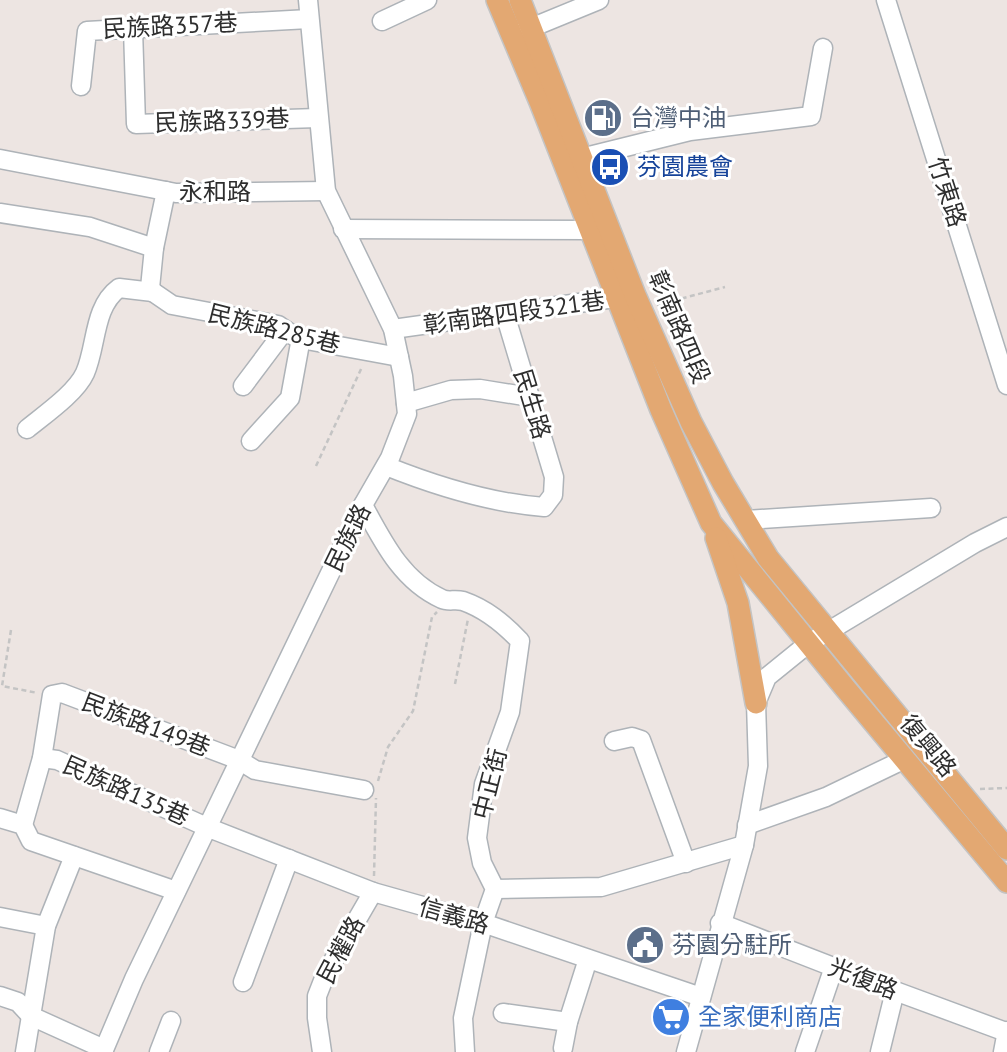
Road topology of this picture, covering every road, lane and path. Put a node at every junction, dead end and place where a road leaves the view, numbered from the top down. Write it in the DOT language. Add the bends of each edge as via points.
graph roads {
  1 [pos="308,0"];
  2 [pos="427,0"];
  3 [pos="497,0"];
  4 [pos="520,0"];
  5 [pos="599,0"];
  6 [pos="886,0"];
  7 [pos="309,19"];
  8 [pos="382,20"];
  9 [pos="133,29"];
  10 [pos="522,32"];
  11 [pos="823,48"];
  12 [pos="81,86"];
  13 [pos="318,118"];
  14 [pos="0,159"];
  15 [pos="573,160"];
  16 [pos="166,191"];
  17 [pos="326,191"];
  18 [pos="0,213"];
  19 [pos="343,229"];
  20 [pos="590,230"];
  21 [pos="154,248"];
  22 [pos="725,287"];
  23 [pos="153,292"];
  24 [pos="631,301"];
  25 [pos="505,314"];
  26 [pos="393,329"];
  27 [pos="285,330"];
  28 [pos="301,338"];
  29 [pos="369,351"];
  30 [pos="399,356"];
  31 [pos="1007,385"];
  32 [pos="243,386"];
  33 [pos="530,397"];
  34 [pos="406,403"];
  35 [pos="27,429"];
  36 [pos="251,440"];
  37 [pos="316,466"];
  38 [pos="386,466"];
  39 [pos="363,505"];
  40 [pos="931,508"];
  41 [pos="746,520"];
  42 [pos="711,523"];
  43 [pos="1007,527"];
  44 [pos="445,601"];
  45 [pos="470,604"];
  46 [pos="11,630"];
  47 [pos="818,637"];
  48 [pos="455,684"];
  49 [pos="52,695"];
  50 [pos="756,703"];
  51 [pos="614,741"];
  52 [pos="42,758"];
  53 [pos="905,759"];
  54 [pos="239,760"];
  55 [pos="1007,788"];
  56 [pos="959,790"];
  57 [pos="372,791"];
  58 [pos="0,818"];
  59 [pos="23,825"];
  60 [pos="747,825"];
  61 [pos="209,828"];
  62 [pos="744,845"];
  63 [pos="1007,849"];
  64 [pos="74,856"];
  65 [pos="289,859"];
  66 [pos="686,863"];
  67 [pos="1007,882"];
  68 [pos="495,889"];
  69 [pos="176,891"];
  70 [pos="373,892"];
  71 [pos="0,917"];
  72 [pos="483,923"];
  73 [pos="720,923"];
  74 [pos="46,926"];
  75 [pos="588,959"];
  76 [pos="834,967"];
  77 [pos="243,982"];
  78 [pos="895,991"];
  79 [pos="0,996"];
  80 [pos="701,997"];
  81 [pos="503,1013"];
  82 [pos="32,1016"];
  83 [pos="171,1021"];
  84 [pos="568,1022"];
  85 [pos="1007,1031"];
  86 [pos="563,1048"];
  87 [pos="104,1051"];
  88 [pos="25,1052"];
  89 [pos="159,1052"];
  90 [pos="322,1052"];
  91 [pos="465,1052"];
  92 [pos="686,1052"];
  93 [pos="805,1052"];
  94 [pos="880,1052"];
  95 [pos="1003,1052"];
  1 -- 7 [label="street, 民族路"];
  2 -- 8 [label="street"];
  3 -- 10 [label="main road, 彰南路四段"];
  4 -- 10 [label="main road, 彰南路四段"];
  5 -- 10 [label="street"];
  6 -- 31 [label="street, 竹東路"];
  7 -- 9 [label="street, 民族路357巷"];
  7 -- 13 [label="street, 民族路"];
  9 -- 12 [label="street, 民族路357巷" via="87,31"];
  9 -- 13 [label="street, 民族路339巷" via="136,124"];
  10 -- 15 [label="main road, 彰南路四段"];
  11 -- 15 [label="street" via="811,116 690,131"];
  13 -- 17 [label="street, 民族路"];
  14 -- 16 [label="street"];
  15 -- 20 [label="main road, 彰南路四段"];
  15 -- 24 [label="main road, 彰南路四段"];
  16 -- 17 [label="street, 永和路"];
  16 -- 21 [label="street, 永和路"];
  17 -- 19 [label="street, 民族路"];
  18 -- 21 [label="street" via="90,227"];
  19 -- 20 [label="street"];
  19 -- 26 [label="street, 民族路"];
  20 -- 24 [label="main road, 彰南路四段"];
  21 -- 23 [label="street, 永和路"];
  22 -- 24 [label="path"];
  23 -- 27 [label="street, 民族路285巷" via="172,305"];
  23 -- 35 [label="street" via="119,288 111,294 99,319 85,374 67,396"];
  24 -- 25 [label="street, 彰南路四段321巷"];
  24 -- 41 [label="main road, 彰南路四段"];
  24 -- 42 [label="main road, 彰南路四段" via="661,410"];
  25 -- 26 [label="street, 彰南路四段321巷"];
  25 -- 33 [label="street, 民生路"];
  26 -- 30 [label="street, 民族路"];
  27 -- 28 [label="street, 民族路285巷"];
  27 -- 32 [label="street"];
  28 -- 29 [label="street, 民族路285巷"];
  28 -- 36 [label="street" via="290,398"];
  29 -- 30 [label="street, 民族路285巷"];
  29 -- 37 [label="path"];
  30 -- 34 [label="street, 民族路"];
  33 -- 34 [label="street" via="480,388 451,390"];
  33 -- 38 [label="street, 民生路" via="554,477 553,495 544,507 429,483"];
  34 -- 38 [label="street, 民族路" via="407,414"];
  38 -- 39 [label="street, 民族路"];
  39 -- 44 [label="street" via="399,565 419,586"];
  39 -- 54 [label="street, 民族路"];
  40 -- 41 [label="street"];
  41 -- 47 [label="main road, 彰南路四段"];
  42 -- 47 [label="main road, 彰南路四段"];
  42 -- 50 [label="main road" via="738,603"];
  43 -- 47 [label="street"];
  44 -- 45 [label="street, 中正街"];
  44 -- 57 [label="path" via="432,617 413,711 388,747"];
  45 -- 48 [label="path"];
  45 -- 68 [label="street, 中正街" via="501,621 520,641 510,712 484,784 477,838 482,863"];
  46 -- 49 [label="path" via="2,686"];
  47 -- 50 [label="street" via="768,677"];
  47 -- 53 [label="main road, 復興路"];
  47 -- 56 [label="main road, 復興路"];
  49 -- 52 [label="street"];
  49 -- 54 [label="street, 民族路149巷" via="62,693"];
  50 -- 60 [label="street" via="758,766"];
  51 -- 66 [label="street" via="641,740"];
  52 -- 59 [label="street"];
  52 -- 61 [label="street, 民族路135巷" via="57,760"];
  53 -- 60 [label="street" via="826,797"];
  53 -- 67 [label="main road, 復興路"];
  54 -- 57 [label="street, 民族路149巷" via="255,770"];
  54 -- 61 [label="street, 民族路"];
  55 -- 56 [label="path"];
  56 -- 63 [label="main road, 復興路"];
  57 -- 70 [label="path"];
  58 -- 59 [label="street"];
  59 -- 64 [label="street" via="31,841"];
  60 -- 62 [label="street"];
  61 -- 65 [label="street, 信義路"];
  61 -- 69 [label="street, 民族路"];
  62 -- 66 [label="street"];
  62 -- 73 [label="street"];
  64 -- 69 [label="street"];
  64 -- 74 [label="street"];
  65 -- 70 [label="street, 信義路"];
  65 -- 77 [label="street"];
  66 -- 68 [label="street" via="601,887"];
  68 -- 72 [label="street"];
  69 -- 87 [label="street, 民族路"];
  70 -- 72 [label="street, 信義路"];
  70 -- 90 [label="street, 民權路" via="317,996"];
  71 -- 74 [label="street"];
  72 -- 75 [label="street, 信義路"];
  72 -- 91 [label="street" via="463,1017"];
  73 -- 76 [label="street, 光復路"];
  73 -- 80 [label="street"];
  74 -- 82 [label="street"];
  75 -- 80 [label="street, 信義路"];
  75 -- 84 [label="street"];
  76 -- 78 [label="street, 光復路"];
  76 -- 93 [label="street"];
  78 -- 85 [label="street, 光復路"];
  78 -- 94 [label="street"];
  79 -- 82 [label="street" via="18,1002"];
  80 -- 92 [label="street"];
  81 -- 84 [label="street"];
  82 -- 87 [label="street"];
  82 -- 88 [label="street"];
  83 -- 89 [label="street"];
  84 -- 86 [label="street"];
  85 -- 95 [label="street"];
}
